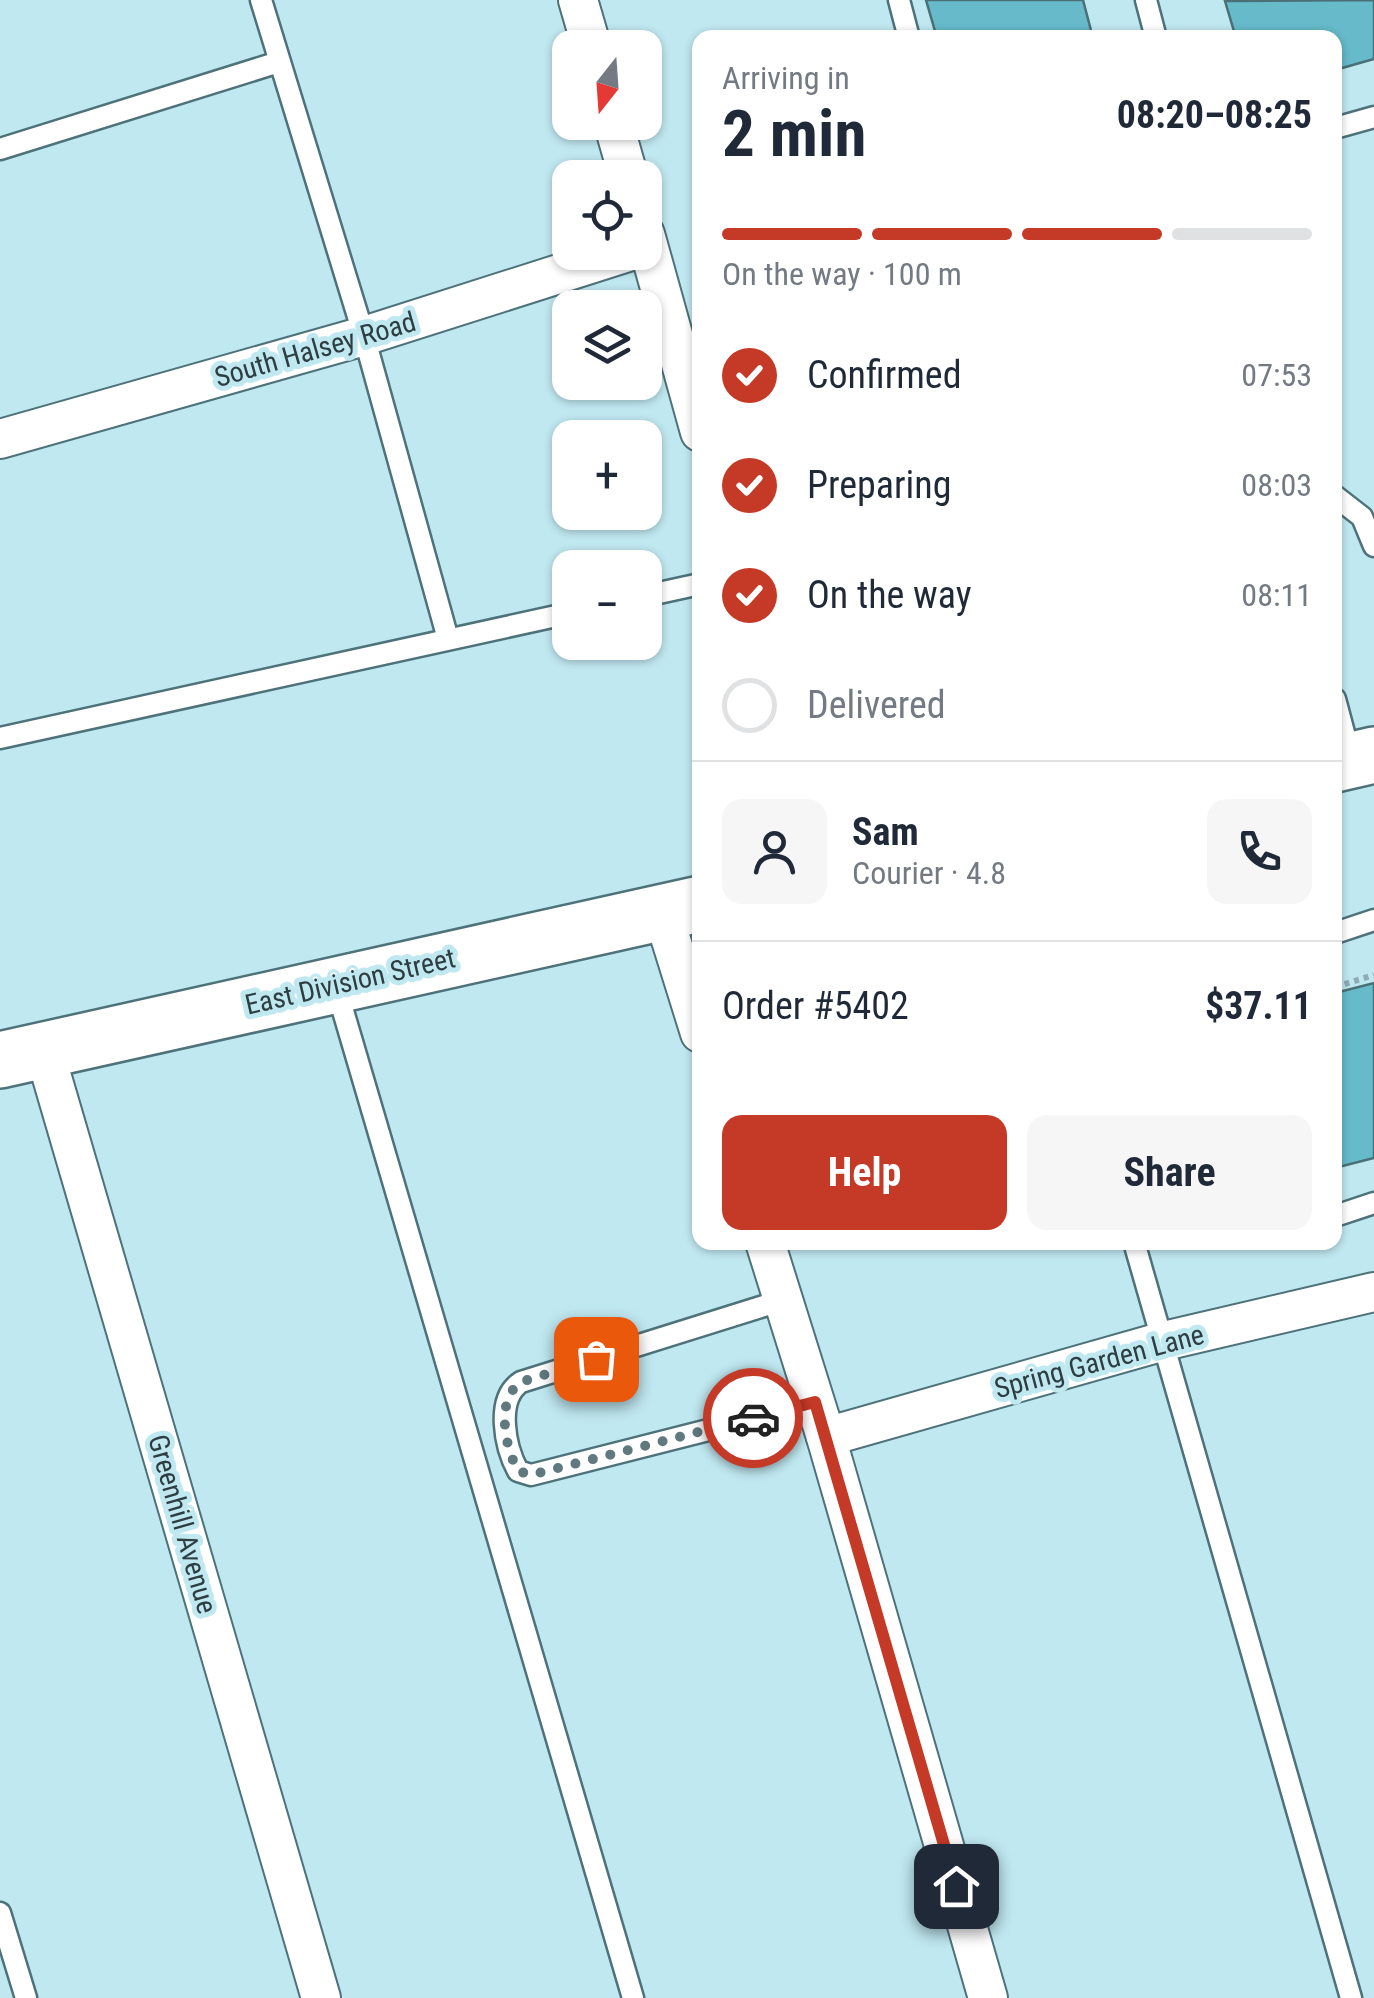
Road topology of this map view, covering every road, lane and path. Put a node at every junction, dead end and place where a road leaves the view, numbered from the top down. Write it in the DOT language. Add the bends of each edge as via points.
graph roads {
  1 [pos="261,0"];
  2 [pos="578,0"];
  3 [pos="898,0"];
  4 [pos="1146,0"];
  5 [pos="587,30"];
  6 [pos="907,30"];
  7 [pos="1154,30"];
  8 [pos="279,62"];
  9 [pos="1374,117"];
  10 [pos="1342,126"];
  11 [pos="0,149"];
  12 [pos="566,270"];
  13 [pos="650,270"];
  14 [pos="364,336"];
  15 [pos="692,406"];
  16 [pos="0,439"];
  17 [pos="1342,501"];
  18 [pos="1374,546"];
  19 [pos="692,586"];
  20 [pos="662,592"];
  21 [pos="552,617"];
  22 [pos="448,639"];
  23 [pos="1342,721"];
  24 [pos="0,738"];
  25 [pos="1354,760"];
  26 [pos="681,908"];
  27 [pos="1374,920"];
  28 [pos="1342,931"];
  29 [pos="1374,975"];
  30 [pos="692,980"];
  31 [pos="336,985"];
  32 [pos="1342,985"];
  33 [pos="22,1055"];
  34 [pos="767,1250"];
  35 [pos="1136,1250"];
  36 [pos="1374,1292"];
  37 [pos="783,1300"];
  38 [pos="1164,1341"];
  39 [pos="820,1420"];
  40 [pos="0,1913"];
  41 [pos="26,1998"];
  42 [pos="321,1998"];
  43 [pos="633,1998"];
  44 [pos="988,1998"];
  45 [pos="1351,1998"];
  1 -- 8 [label="lane"];
  2 -- 5 [label="street"];
  3 -- 6 [label="lane"];
  4 -- 7 [label="lane"];
  8 -- 11 [label="lane"];
  8 -- 14 [label="lane"];
  9 -- 10 [label="lane"];
  12 -- 14 [label="street, South Halsey Road"];
  13 -- 15 [label="street"];
  14 -- 16 [label="street, South Halsey Road"];
  14 -- 22 [label="lane"];
  17 -- 18 [label="lane" via="1362,517"];
  19 -- 20 [label="lane"];
  21 -- 22 [label="lane"];
  22 -- 24 [label="lane"];
  23 -- 25 [label="lane"];
  26 -- 30 [label="street"];
  26 -- 31 [label="main road, East Division Street"];
  27 -- 28 [label="lane"];
  29 -- 32 [label="path"];
  31 -- 33 [label="main road, East Division Street"];
  31 -- 43 [label="lane"];
  33 -- 42 [label="street, Greenhill Avenue"];
  34 -- 37 [label="street"];
  35 -- 38 [label="lane"];
  36 -- 38 [label="street, Spring Garden Lane"];
  37 -- 39 [label="street"];
  37 -- 39 [label="lane" via="521,1382 506,1405 511,1458 518,1471 531,1475"];
  38 -- 39 [label="street, Spring Garden Lane"];
  38 -- 45 [label="lane"];
  39 -- 44 [label="street"];
  40 -- 41 [label="lane"];
}
